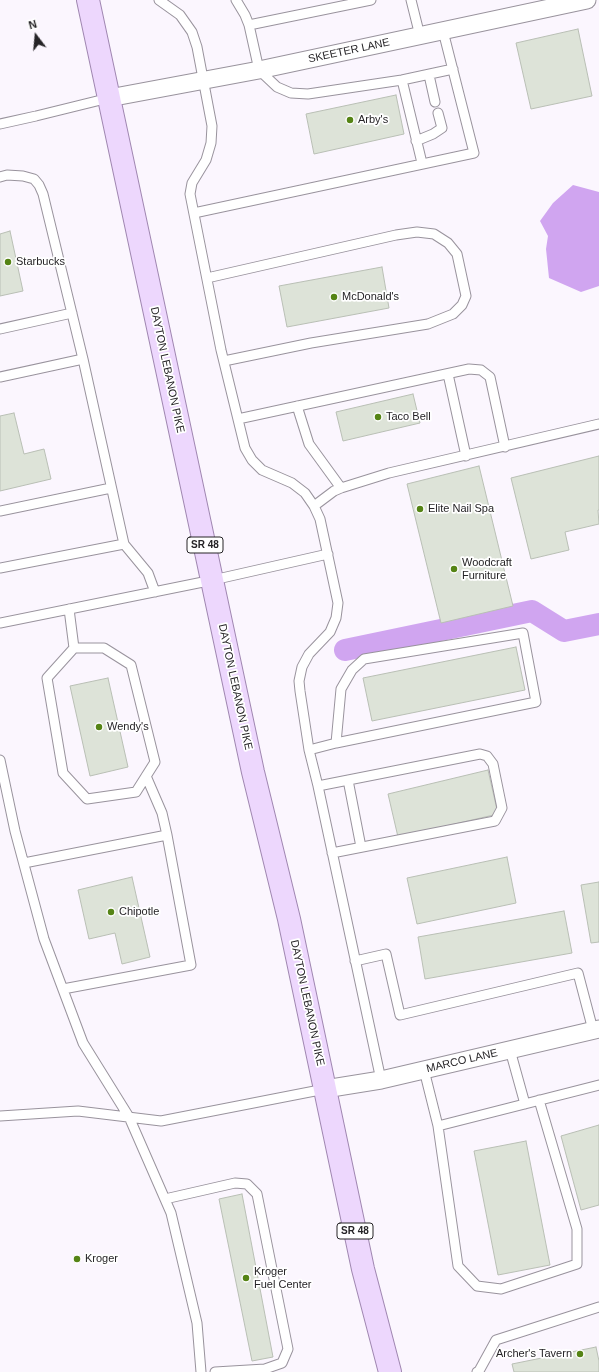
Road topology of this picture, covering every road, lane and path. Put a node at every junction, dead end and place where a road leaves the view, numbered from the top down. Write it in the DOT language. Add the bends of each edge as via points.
graph roads {
  1 [pos="88,0"];
  2 [pos="159,0"];
  3 [pos="236,0"];
  4 [pos="371,0"];
  5 [pos="411,0"];
  6 [pos="588,0"];
  7 [pos="249,26"];
  8 [pos="444,31"];
  9 [pos="420,36"];
  10 [pos="453,69"];
  11 [pos="259,70"];
  12 [pos="429,75"];
  13 [pos="402,80"];
  14 [pos="204,81"];
  15 [pos="109,98"];
  16 [pos="435,102"];
  17 [pos="438,113"];
  18 [pos="0,124"];
  19 [pos="416,141"];
  20 [pos="422,163"];
  21 [pos="3,176"];
  22 [pos="194,213"];
  23 [pos="207,278"];
  24 [pos="72,313"];
  25 [pos="0,329"];
  26 [pos="83,359"];
  27 [pos="224,362"];
  28 [pos="448,374"];
  29 [pos="0,377"];
  30 [pos="297,406"];
  31 [pos="238,419"];
  32 [pos="599,424"];
  33 [pos="505,447"];
  34 [pos="466,456"];
  35 [pos="111,488"];
  36 [pos="341,488"];
  37 [pos="314,506"];
  38 [pos="0,511"];
  39 [pos="124,544"];
  40 [pos="328,554"];
  41 [pos="0,568"];
  42 [pos="213,580"];
  43 [pos="155,592"];
  44 [pos="69,609"];
  45 [pos="0,624"];
  46 [pos="74,648"];
  47 [pos="336,742"];
  48 [pos="309,750"];
  49 [pos="0,760"];
  50 [pos="146,776"];
  51 [pos="348,780"];
  52 [pos="318,786"];
  53 [pos="167,835"];
  54 [pos="361,847"];
  55 [pos="332,853"];
  56 [pos="24,863"];
  57 [pos="355,960"];
  58 [pos="63,989"];
  59 [pos="596,1030"];
  60 [pos="510,1050"];
  61 [pos="424,1070"];
  62 [pos="381,1080"];
  63 [pos="599,1085"];
  64 [pos="325,1089"];
  65 [pos="539,1100"];
  66 [pos="525,1104"];
  67 [pos="0,1116"];
  68 [pos="129,1117"];
  69 [pos="438,1126"];
  70 [pos="165,1199"];
  71 [pos="599,1308"];
  72 [pos="201,1372"];
  73 [pos="214,1372"];
  74 [pos="390,1372"];
  75 [pos="478,1372"];
  1 -- 15 [label="main road, DAYTON LEBANON PIKE / SR 48"];
  2 -- 14 [label="lane" via="180,15 192,32"];
  3 -- 7 [label="lane"];
  4 -- 7 [label="lane"];
  5 -- 9 [label="lane"];
  6 -- 8 [label="street, SKEETER LANE"];
  7 -- 11 [label="lane"];
  8 -- 9 [label="street, SKEETER LANE"];
  8 -- 10 [label="lane"];
  9 -- 11 [label="street, SKEETER LANE"];
  10 -- 12 [label="lane"];
  10 -- 20 [label="lane" via="474,153"];
  11 -- 13 [label="lane" via="276,87 296,94"];
  11 -- 14 [label="street, SKEETER LANE"];
  12 -- 13 [label="lane"];
  12 -- 16 [label="lane"];
  13 -- 19 [label="lane"];
  14 -- 15 [label="street, SKEETER LANE"];
  14 -- 22 [label="lane" via="212,126 211,143 206,160 192,183 190,194"];
  15 -- 18 [label="lane"];
  15 -- 42 [label="main road, DAYTON LEBANON PIKE / SR 48" via="190,483"];
  17 -- 19 [label="lane" via="442,128"];
  19 -- 20 [label="lane"];
  20 -- 22 [label="lane"];
  21 -- 24 [label="lane" via="23,176 34,179 40,185"];
  22 -- 23 [label="lane"];
  23 -- 27 [label="lane"];
  23 -- 27 [label="lane" via="396,234 417,232 434,234 448,243 457,254 466,296 462,306 453,314 428,324 311,343"];
  24 -- 25 [label="lane"];
  24 -- 26 [label="lane"];
  26 -- 29 [label="lane"];
  26 -- 35 [label="lane"];
  27 -- 31 [label="lane"];
  28 -- 30 [label="lane"];
  28 -- 33 [label="lane" via="468,369 481,370 490,378"];
  28 -- 34 [label="lane"];
  30 -- 31 [label="lane"];
  30 -- 36 [label="lane" via="309,444"];
  31 -- 37 [label="lane" via="245,448 252,460 262,470 292,483 305,493"];
  32 -- 33 [label="lane"];
  33 -- 34 [label="lane"];
  34 -- 36 [label="lane" via="389,473"];
  35 -- 38 [label="lane"];
  35 -- 39 [label="lane"];
  36 -- 37 [label="lane"];
  37 -- 40 [label="lane" via="320,519"];
  39 -- 41 [label="lane"];
  39 -- 43 [label="lane" via="148,573"];
  40 -- 42 [label="lane"];
  40 -- 48 [label="lane" via="338,602 336,618 330,632 309,654 302,667 299,681"];
  42 -- 43 [label="lane"];
  42 -- 64 [label="main road, DAYTON LEBANON PIKE / SR 48" via="251,764 289,919"];
  43 -- 44 [label="lane"];
  44 -- 45 [label="lane"];
  44 -- 46 [label="lane"];
  46 -- 50 [label="lane" via="104,648 130,665 155,762"];
  46 -- 50 [label="lane" via="47,678 63,773 87,799 136,792"];
  47 -- 47 [label="lane" via="536,702 523,633 364,659 352,670 341,689"];
  47 -- 48 [label="lane"];
  48 -- 52 [label="lane"];
  49 -- 56 [label="lane"];
  50 -- 53 [label="lane" via="162,812"];
  51 -- 52 [label="lane"];
  51 -- 54 [label="lane"];
  51 -- 54 [label="lane" via="480,754 486,756 493,764 502,808 495,821"];
  52 -- 55 [label="lane"];
  53 -- 56 [label="lane"];
  53 -- 58 [label="lane" via="191,965"];
  54 -- 55 [label="lane"];
  55 -- 57 [label="lane"];
  56 -- 58 [label="lane" via="44,939"];
  57 -- 59 [label="lane" via="386,954 400,1015 578,973"];
  57 -- 62 [label="lane"];
  58 -- 68 [label="lane" via="83,1043"];
  59 -- 60 [label="street, MARCO LANE"];
  60 -- 61 [label="street, MARCO LANE"];
  60 -- 66 [label="lane"];
  61 -- 62 [label="street, MARCO LANE"];
  61 -- 69 [label="lane"];
  62 -- 64 [label="street, MARCO LANE"];
  63 -- 65 [label="lane"];
  64 -- 68 [label="lane" via="161,1120"];
  64 -- 74 [label="main road, DAYTON LEBANON PIKE / SR 48" via="363,1269"];
  65 -- 66 [label="lane"];
  65 -- 69 [label="lane" via="577,1229 577,1264 500,1290 477,1286 458,1266"];
  66 -- 69 [label="lane"];
  67 -- 68 [label="lane" via="78,1111"];
  68 -- 70 [label="lane"];
  70 -- 72 [label="lane" via="171,1213 197,1323"];
  70 -- 73 [label="lane" via="235,1183 247,1184 257,1194 288,1349 282,1363 266,1370"];
  71 -- 75 [label="lane" via="496,1340"];
}
